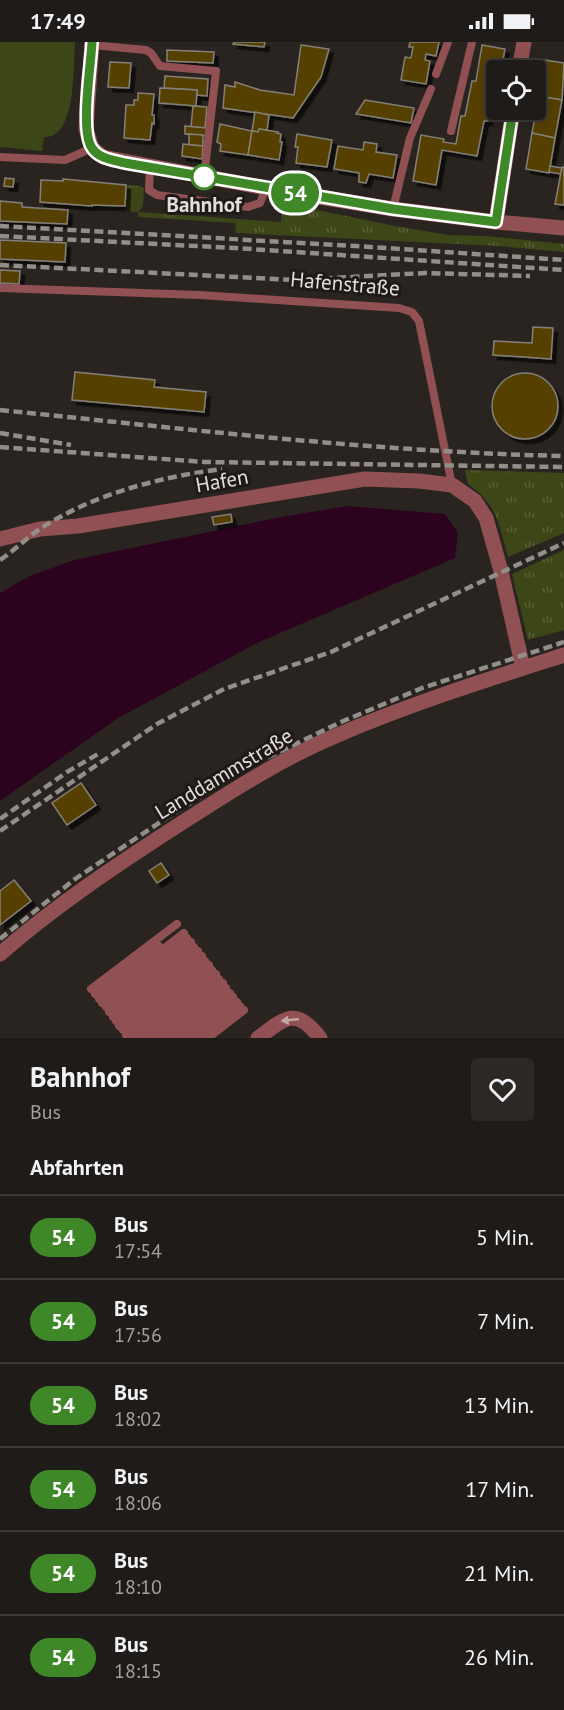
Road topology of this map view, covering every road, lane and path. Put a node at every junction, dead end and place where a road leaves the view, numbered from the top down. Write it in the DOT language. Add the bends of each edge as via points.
graph roads {
  1 [pos="448,42"];
  2 [pos="472,42"];
  3 [pos="524,42"];
  4 [pos="92,44"];
  5 [pos="521,60"];
  6 [pos="436,74"];
  7 [pos="431,89"];
  8 [pos="511,120"];
  9 [pos="451,131"];
  10 [pos="92,148"];
  11 [pos="0,157"];
  12 [pos="150,167"];
  13 [pos="204,177"];
  14 [pos="266,188"];
  15 [pos="393,209"];
  16 [pos="496,222"];
  17 [pos="564,228"];
  18 [pos="0,288"];
  19 [pos="452,485"];
  20 [pos="0,539"];
  21 [pos="564,655"];
  22 [pos="523,668"];
  23 [pos="0,954"];
  24 [pos="210,968"];
  25 [pos="111,1014"];
  26 [pos="141,1038"];
  27 [pos="151,1038"];
  28 [pos="161,1038"];
  29 [pos="170,1038"];
  30 [pos="179,1038"];
  31 [pos="189,1038"];
  32 [pos="199,1038"];
  33 [pos="208,1038"];
  34 [pos="258,1038"];
  35 [pos="320,1038"];
  1 -- 6 [label="lane"];
  2 -- 9 [label="lane"];
  3 -- 5 [label="street"];
  4 -- 10 [label="street" via="86,129"];
  4 -- 13 [label="lane" via="146,50 160,66 216,71"];
  7 -- 15 [label="lane" via="410,138"];
  8 -- 16 [label="street"];
  10 -- 11 [label="lane" via="65,160"];
  10 -- 12 [label="street" via="103,157"];
  12 -- 13 [label="street"];
  12 -- 14 [label="lane" via="149,190 157,195 248,207 260,203"];
  13 -- 14 [label="street"];
  14 -- 15 [label="street"];
  15 -- 16 [label="street"];
  16 -- 17 [label="street"];
  18 -- 19 [label="lane, Hafenstraße" via="200,295 412,312 419,321"];
  19 -- 20 [label="street, Hafen" via="365,479 40,529"];
  19 -- 22 [label="street" via="475,501 486,518"];
  21 -- 22 [label="street, Landdammstraße"];
  22 -- 23 [label="street, Landdammstraße" via="426,699 332,737 259,773 60,905"];
  24 -- 25 [label="lane"];
  24 -- 25 [label="lane"];
  24 -- 25 [label="lane"];
  24 -- 25 [label="lane"];
  24 -- 25 [label="lane"];
  24 -- 26 [label="lane"];
  24 -- 27 [label="lane"];
  24 -- 28 [label="lane"];
  24 -- 29 [label="lane"];
  24 -- 30 [label="lane"];
  24 -- 31 [label="lane"];
  24 -- 32 [label="lane"];
  24 -- 33 [label="lane"];
  35 -- 34 [label="street, one-way" via="302,1019 291,1018"];
}
